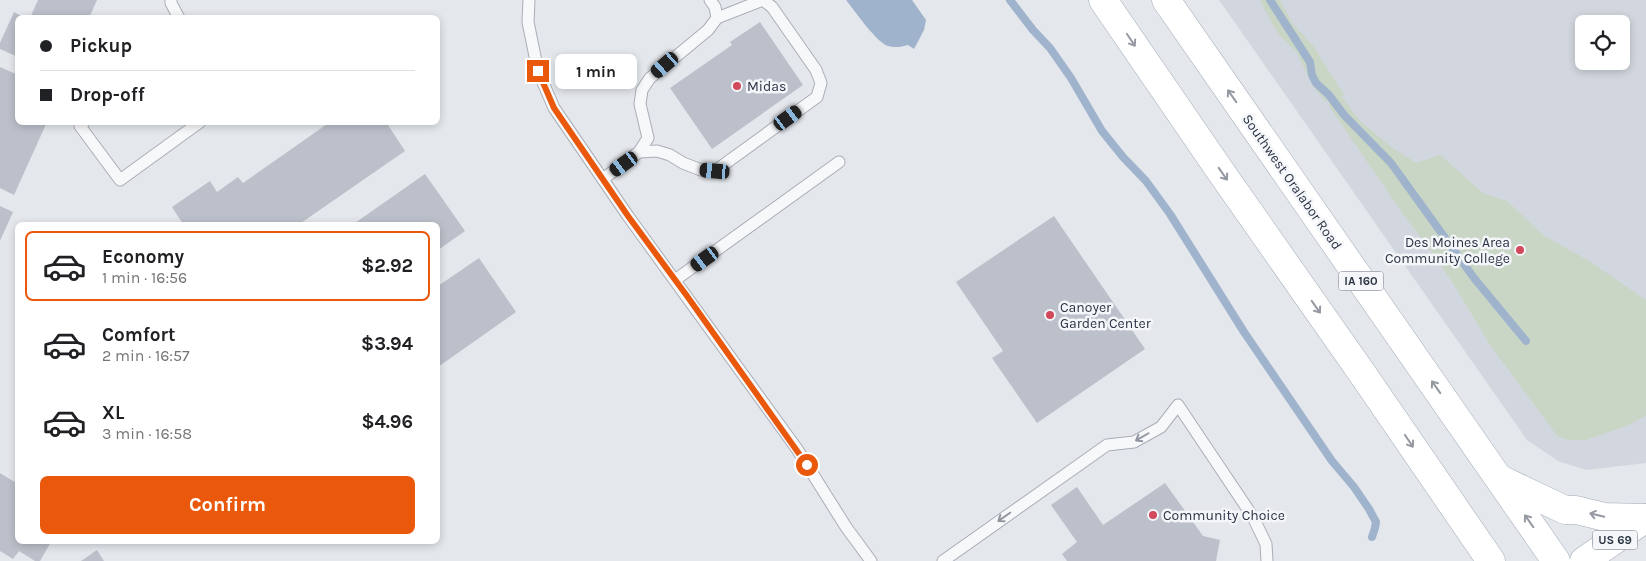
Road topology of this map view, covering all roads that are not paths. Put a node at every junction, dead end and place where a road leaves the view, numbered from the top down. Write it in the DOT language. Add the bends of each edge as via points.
graph roads {
  1 [pos="171,0"];
  2 [pos="529,0"];
  3 [pos="710,0"];
  4 [pos="1103,0"];
  5 [pos="1166,0"];
  6 [pos="177,15"];
  7 [pos="717,18"];
  8 [pos="81,125"];
  9 [pos="196,125"];
  10 [pos="639,152"];
  11 [pos="839,162"];
  12 [pos="603,179"];
  13 [pos="675,280"];
  14 [pos="1500,480"];
  15 [pos="1646,518"];
  16 [pos="945,560"];
  17 [pos="871,561"];
  18 [pos="1267,561"];
  19 [pos="1491,561"];
  20 [pos="1556,561"];
  21 [pos="1584,561"];
  1 -- 6 [label="lane"];
  2 -- 12 [label="lane" via="528,22 545,89 554,108"];
  3 -- 7 [label="lane"];
  4 -- 19 [label="main road, one-way"];
  14 -- 5 [label="main road, Southwest Oralabor Road / IA 160, one-way"];
  7 -- 10 [label="lane" via="708,30 650,78 642,90 640,104 648,138"];
  7 -- 10 [label="lane" via="763,0 772,7 816,70 821,83 817,97 715,171 701,170 657,151"];
  8 -- 9 [label="lane" via="120,180"];
  10 -- 12 [label="lane"];
  11 -- 13 [label="lane"];
  12 -- 13 [label="lane"];
  13 -- 17 [label="lane" via="797,449"];
  15 -- 14 [label="main road, one-way" via="1605,517 1565,510"];
  20 -- 14 [label="main road, Southwest Oralabor Road / IA 160, one-way"];
  15 -- 21 [label="main road, US 69"];
  18 -- 16 [label="lane, one-way" via="1266,544 1253,517 1178,405 1161,427 1134,442 1107,445"];
}
